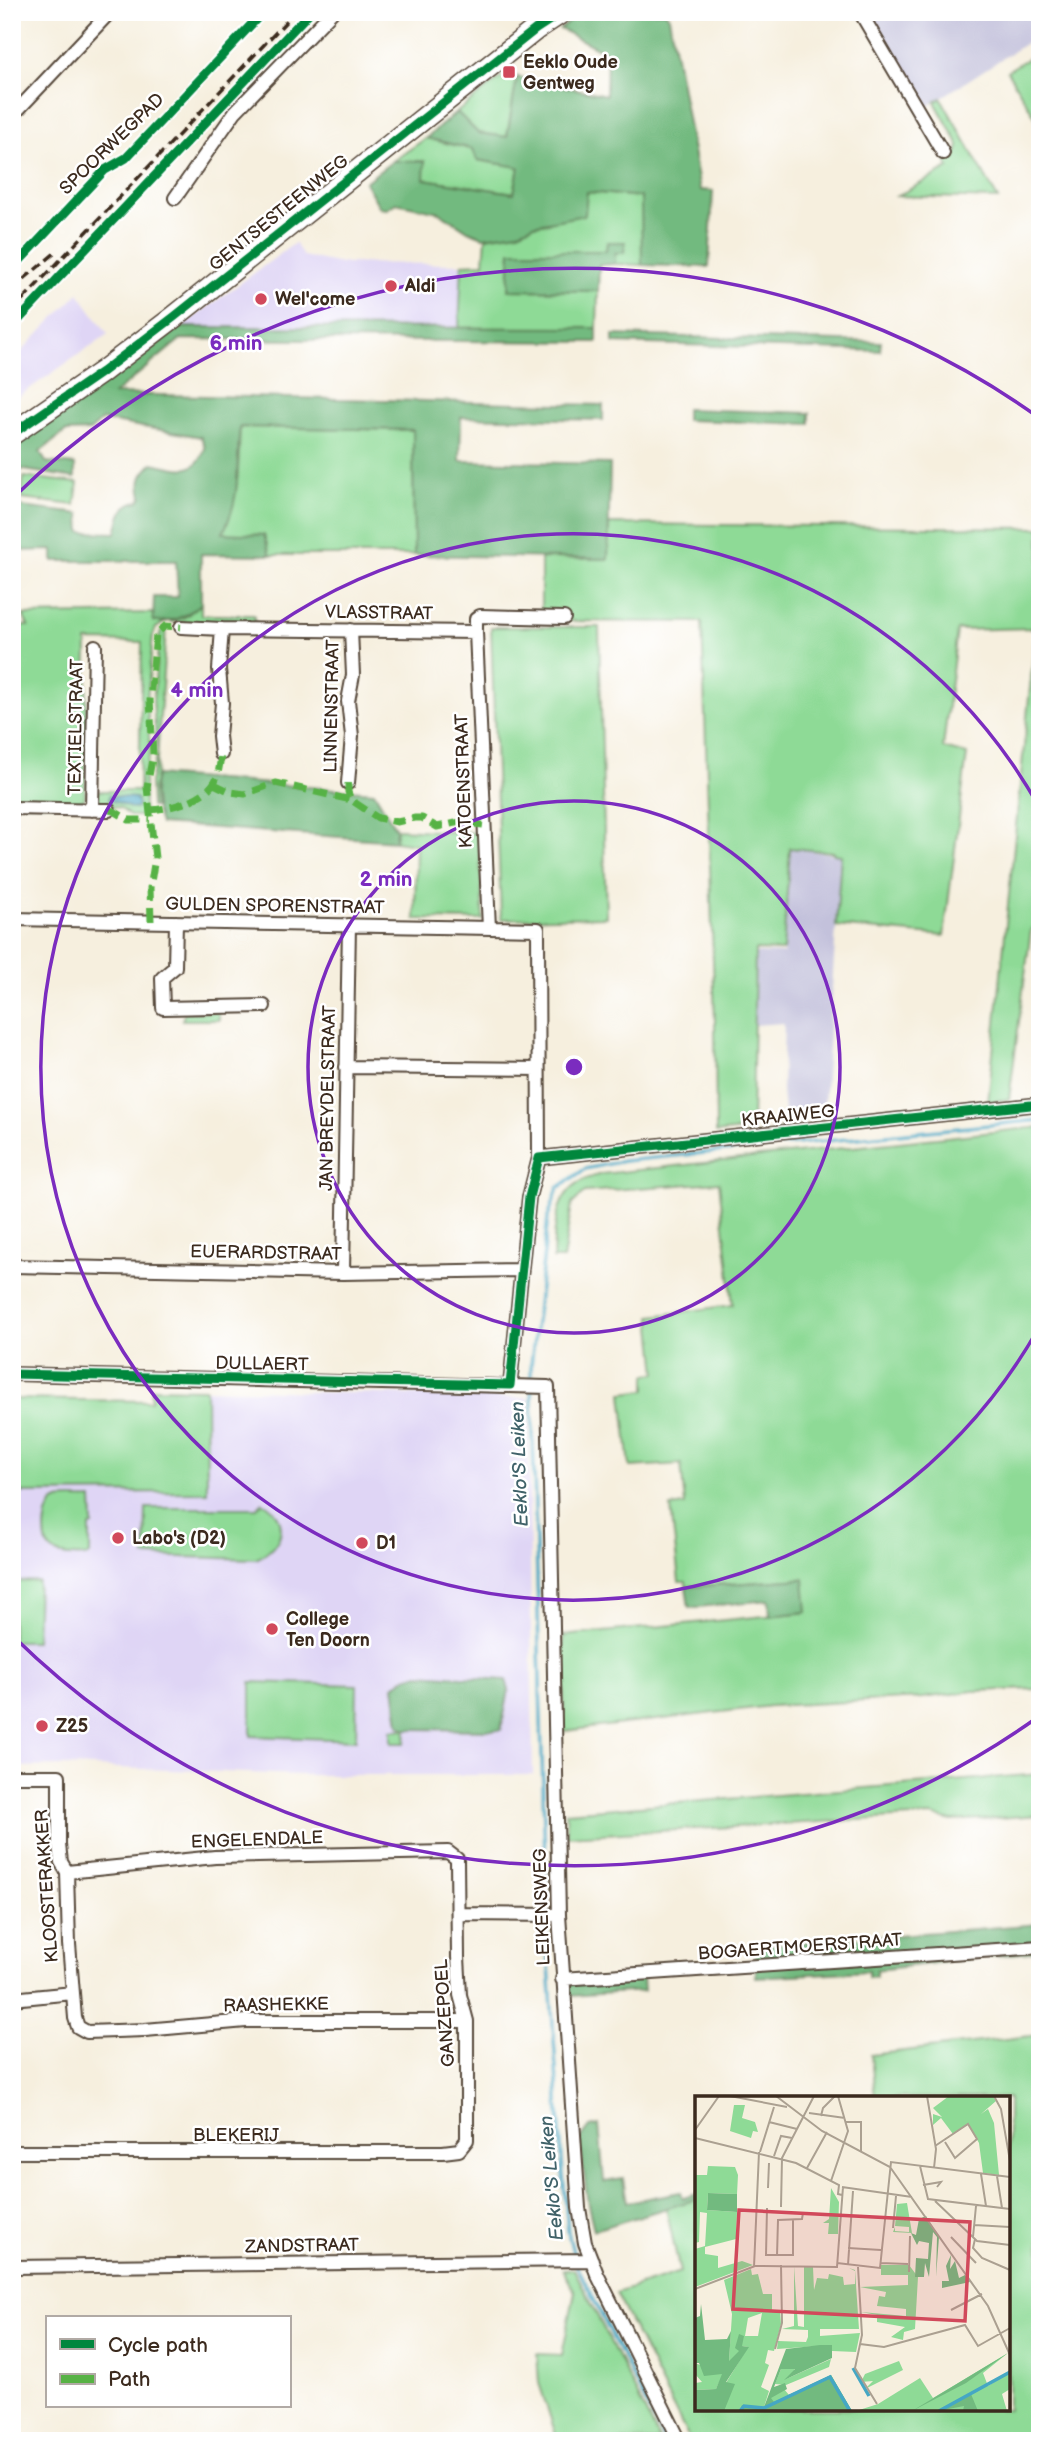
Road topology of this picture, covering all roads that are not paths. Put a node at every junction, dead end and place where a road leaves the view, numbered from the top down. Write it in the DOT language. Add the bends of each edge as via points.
graph roads {
  1 [pos="110,12"];
  2 [pos="332,12"];
  3 [pos="540,12"];
  4 [pos="562,12"];
  5 [pos="860,12"];
  6 [pos="12,116"];
  7 [pos="943,153"];
  8 [pos="176,198"];
  9 [pos="12,423"];
  10 [pos="12,434"];
  11 [pos="564,618"];
  12 [pos="181,627"];
  13 [pos="222,629"];
  14 [pos="351,630"];
  15 [pos="476,632"];
  16 [pos="95,646"];
  17 [pos="221,754"];
  18 [pos="348,783"];
  19 [pos="12,808"];
  20 [pos="92,810"];
  21 [pos="109,810"];
  22 [pos="12,919"];
  23 [pos="176,922"];
  24 [pos="349,925"];
  25 [pos="489,928"];
  26 [pos="264,1006"];
  27 [pos="346,1067"];
  28 [pos="538,1069"];
  29 [pos="1040,1104"];
  30 [pos="539,1158"];
  31 [pos="12,1266"];
  32 [pos="520,1270"];
  33 [pos="343,1273"];
  34 [pos="12,1374"];
  35 [pos="510,1385"];
  36 [pos="12,1776"];
  37 [pos="448,1852"];
  38 [pos="68,1872"];
  39 [pos="458,1914"];
  40 [pos="559,1915"];
  41 [pos="1040,1947"];
  42 [pos="562,1979"];
  43 [pos="72,1993"];
  44 [pos="12,1999"];
  45 [pos="467,2021"];
  46 [pos="87,2032"];
  47 [pos="459,2150"];
  48 [pos="12,2152"];
  49 [pos="588,2261"];
  50 [pos="12,2267"];
  51 [pos="680,2441"];
  1 -- 6 [label="street"];
  2 -- 8 [label="street" via="235,112"];
  3 -- 9 [label="main road, GENTSESTEENWEG" via="129,342"];
  4 -- 10 [label="main road, GENTSESTEENWEG" via="102,372"];
  5 -- 7 [label="street"];
  11 -- 15 [label="street" via="480,617"];
  12 -- 13 [label="street, VLASSTRAAT"];
  13 -- 14 [label="street, VLASSTRAAT"];
  13 -- 17 [label="street"];
  14 -- 15 [label="street, VLASSTRAAT"];
  14 -- 18 [label="street, LINNENSTRAAT"];
  15 -- 25 [label="street, KATOENSTRAAT"];
  16 -- 20 [label="street, TEXTIELSTRAAT"];
  19 -- 20 [label="street, TEXTIELSTRAAT"];
  20 -- 21 [label="street, TEXTIELSTRAAT"];
  22 -- 23 [label="street, GULDEN SPORENSTRAAT"];
  23 -- 24 [label="street, GULDEN SPORENSTRAAT"];
  23 -- 26 [label="street" via="175,967 162,978 163,1008"];
  24 -- 25 [label="street, GULDEN SPORENSTRAAT"];
  24 -- 27 [label="street, JAN BREYDELSTRAAT"];
  25 -- 28 [label="street, GULDEN SPORENSTRAAT" via="538,929"];
  27 -- 28 [label="street"];
  27 -- 33 [label="street, JAN BREYDELSTRAAT"];
  28 -- 30 [label="street"];
  29 -- 30 [label="street, KRAAIWEG"];
  30 -- 32 [label="street" via="528,1197"];
  31 -- 33 [label="street, EUERARDSTRAAT"];
  32 -- 33 [label="street, EUERARDSTRAAT"];
  32 -- 35 [label="street"];
  34 -- 35 [label="street, DULLAERT"];
  35 -- 40 [label="street, LEIKENSWEG" via="548,1387"];
  36 -- 38 [label="street, KLOOSTERAKKER" via="58,1776 60,1854"];
  37 -- 38 [label="street, ENGELENDALE" via="215,1857"];
  37 -- 39 [label="street, GANZEPOEL" via="457,1859"];
  38 -- 43 [label="street, KLOOSTERAKKER"];
  39 -- 40 [label="street"];
  39 -- 45 [label="street, GANZEPOEL" via="460,1995"];
  40 -- 42 [label="street, LEIKENSWEG"];
  41 -- 42 [label="street, BOGAERTMOERSTRAAT"];
  42 -- 49 [label="street, LEIKENSWEG" via="579,2208"];
  43 -- 44 [label="street"];
  43 -- 46 [label="street, KLOOSTERAKKER" via="78,2027"];
  45 -- 46 [label="street, RAASHEKKE" via="246,2021"];
  45 -- 47 [label="street, GANZEPOEL" via="467,2140"];
  47 -- 48 [label="street, BLEKERIJ"];
  49 -- 50 [label="street, ZANDSTRAAT"];
  49 -- 51 [label="street, LEIKENSWEG"];
}
